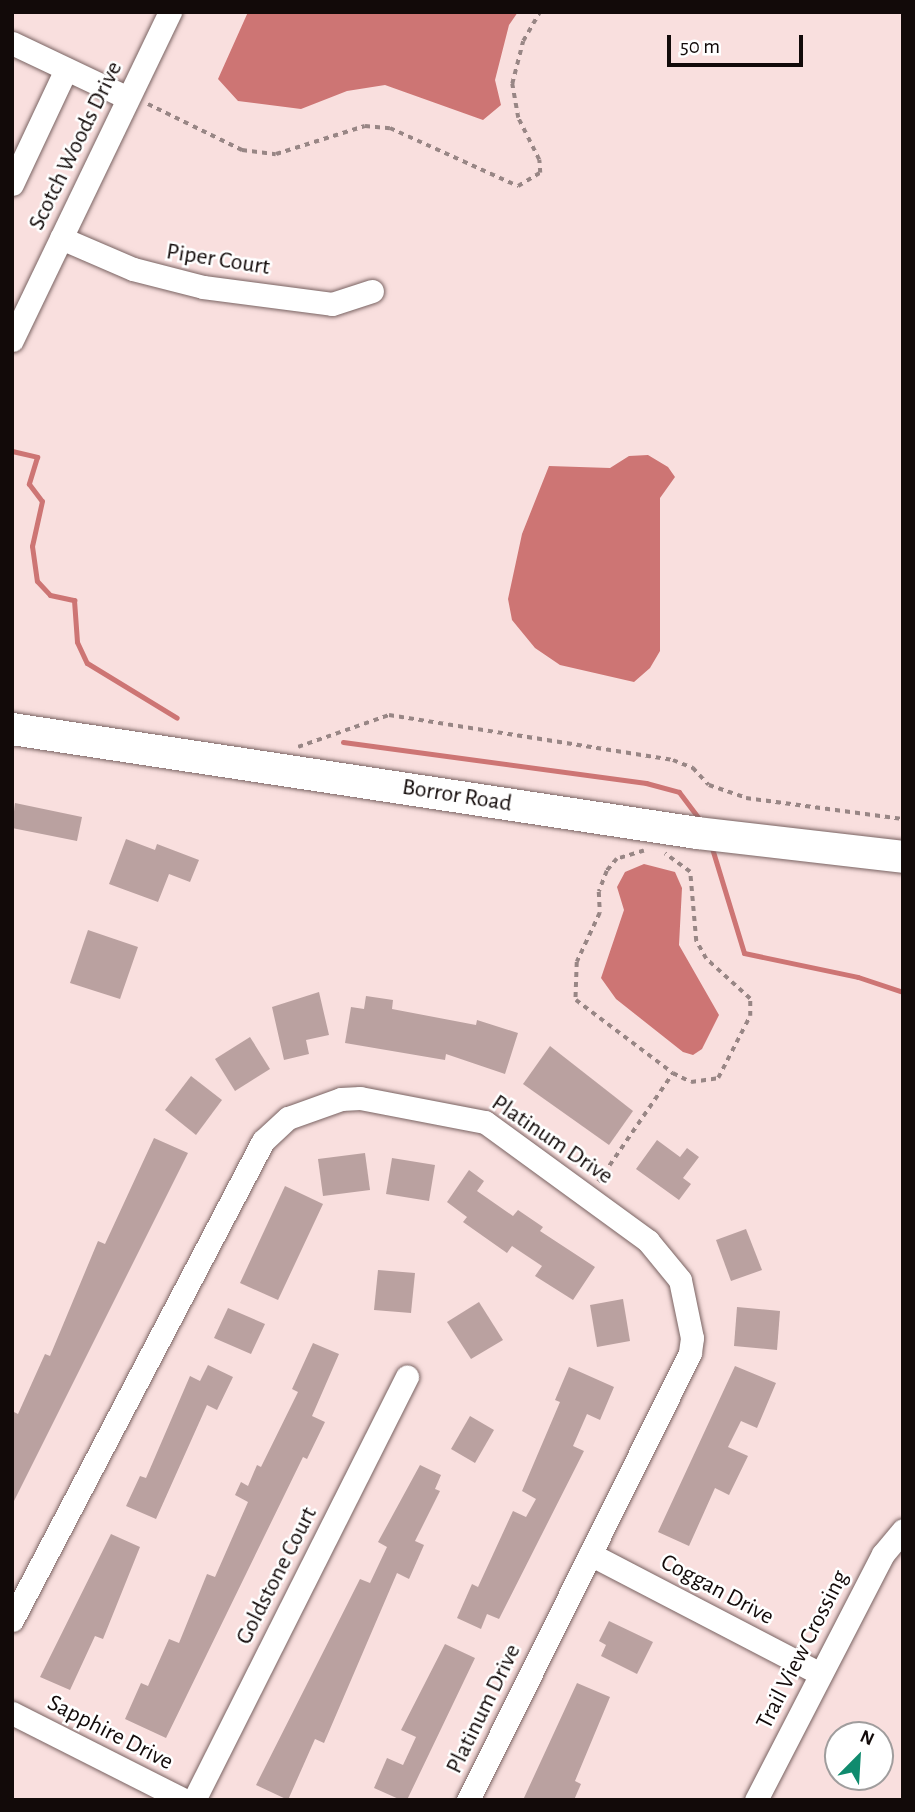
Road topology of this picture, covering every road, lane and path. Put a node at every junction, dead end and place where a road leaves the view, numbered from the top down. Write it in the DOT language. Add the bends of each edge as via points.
graph roads {
  1 [pos="170,12"];
  2 [pos="540,12"];
  3 [pos="12,43"];
  4 [pos="66,69"];
  5 [pos="129,97"];
  6 [pos="12,184"];
  7 [pos="61,238"];
  8 [pos="372,291"];
  9 [pos="12,340"];
  10 [pos="12,729"];
  11 [pos="289,750"];
  12 [pos="903,819"];
  13 [pos="649,851"];
  14 [pos="658,851"];
  15 [pos="903,857"];
  16 [pos="673,1073"];
  17 [pos="588,1195"];
  18 [pos="407,1377"];
  19 [pos="903,1530"];
  20 [pos="590,1554"];
  21 [pos="12,1620"];
  22 [pos="819,1673"];
  23 [pos="12,1713"];
  24 [pos="184,1800"];
  25 [pos="194,1800"];
  26 [pos="468,1800"];
  27 [pos="756,1800"];
  1 -- 5 [label="street, Scotch Woods Drive"];
  2 -- 5 [label="path" via="523,41 512,84 518,118 539,160 540,173 518,186 390,128 365,125 276,155 242,149"];
  3 -- 4 [label="street"];
  4 -- 5 [label="street"];
  4 -- 6 [label="street"];
  5 -- 7 [label="street, Scotch Woods Drive"];
  7 -- 8 [label="street, Piper Court" via="133,269 203,287 332,303"];
  7 -- 9 [label="street, Scotch Woods Drive"];
  10 -- 15 [label="street, Borror Road" via="706,834"];
  11 -- 12 [label="path" via="389,715 673,760 693,768 709,785 746,797"];
  13 -- 16 [label="path" via="617,859 607,871 599,892 600,914 577,962 576,1000"];
  14 -- 16 [label="path" via="690,872 696,941 706,959 750,999 750,1016 718,1078 691,1082"];
  16 -- 17 [label="path"];
  17 -- 20 [label="street, Platinum Drive" via="664,1258 687,1299 692,1338 691,1353"];
  17 -- 21 [label="street, Platinum Drive" via="507,1136 466,1115 360,1098 326,1102 288,1118 248,1163"];
  18 -- 25 [label="street, Goldstone Court"];
  19 -- 22 [label="street, Trail View Crossing" via="883,1554"];
  20 -- 22 [label="street, Coggan Drive"];
  20 -- 26 [label="street, Platinum Drive"];
  22 -- 27 [label="street, Trail View Crossing"];
  23 -- 24 [label="street, Sapphire Drive"];
}
